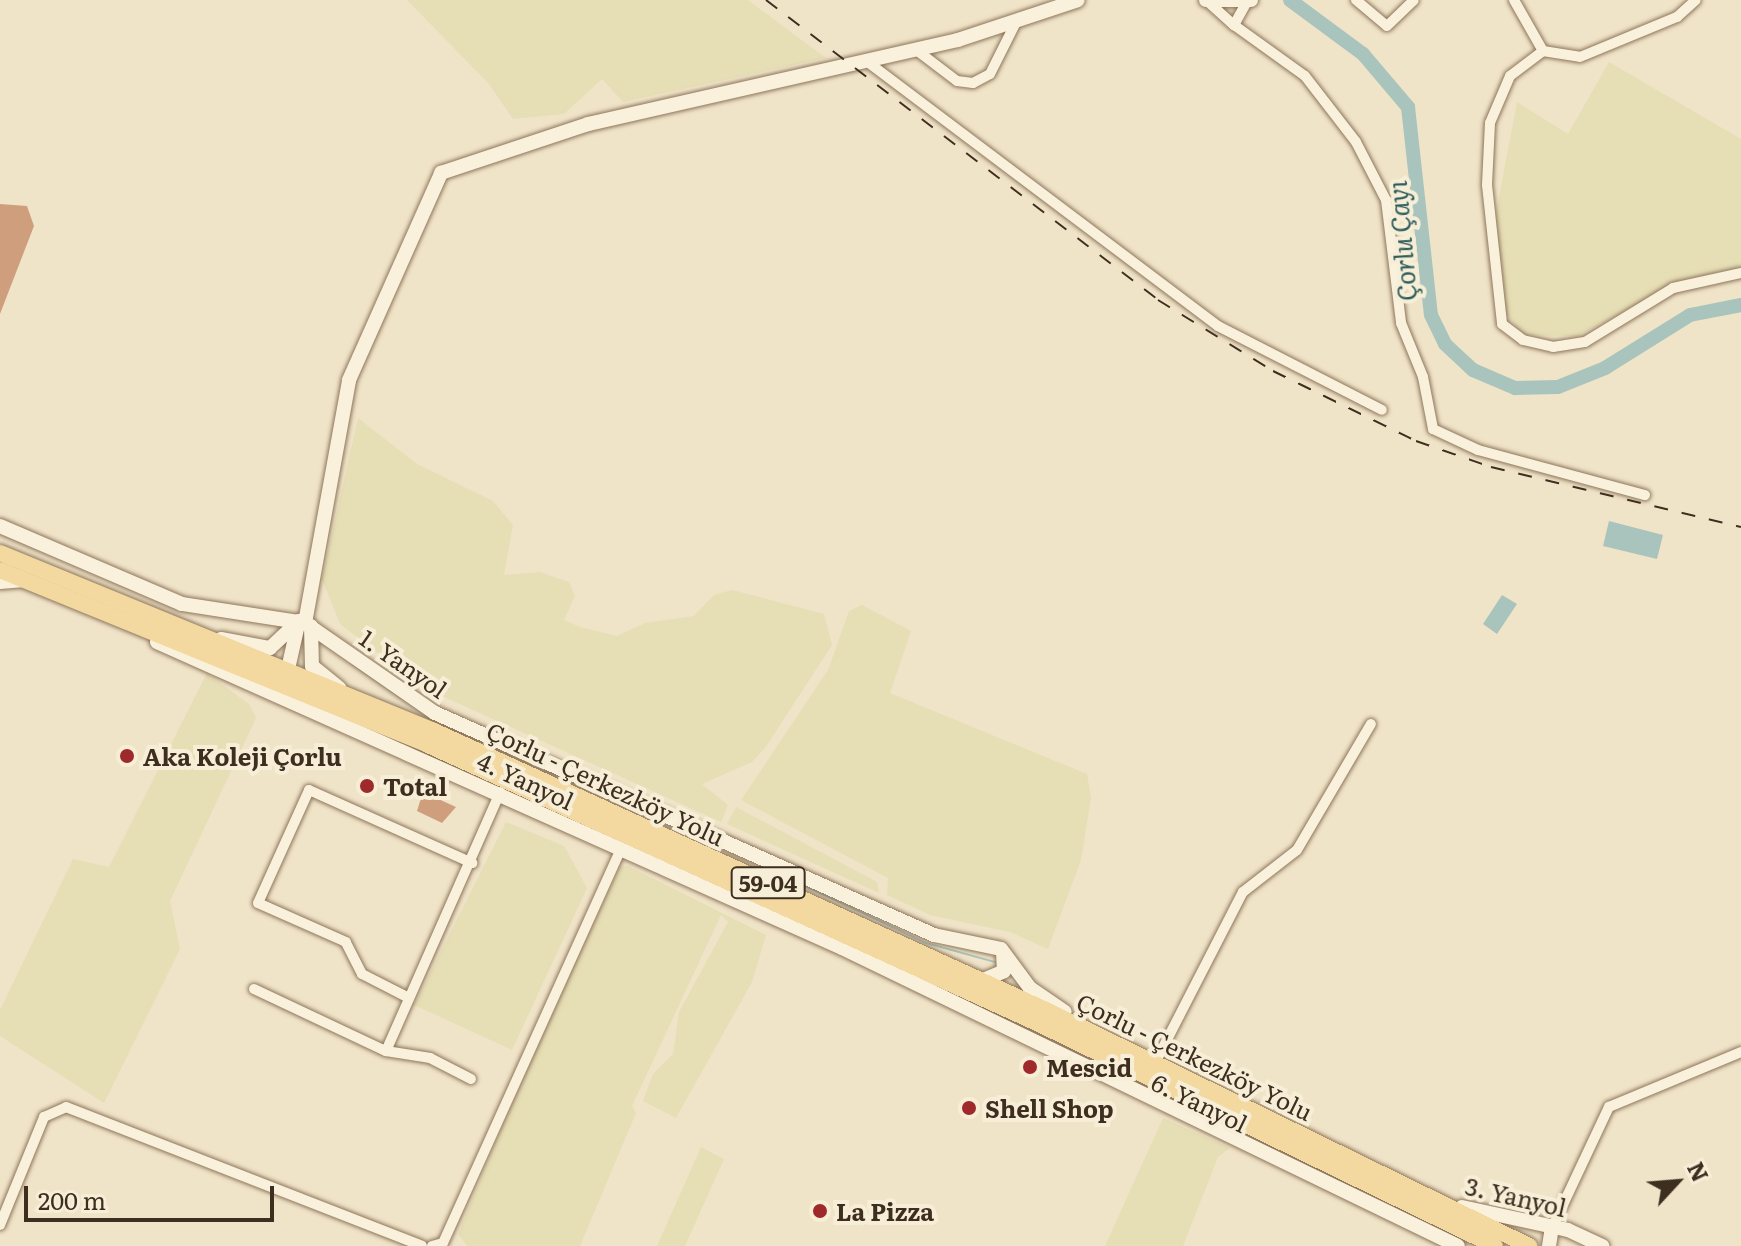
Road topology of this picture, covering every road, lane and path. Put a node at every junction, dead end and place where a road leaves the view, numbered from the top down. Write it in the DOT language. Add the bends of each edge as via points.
graph roads {
  1 [pos="1078,0"];
  2 [pos="1206,0"];
  3 [pos="1356,0"];
  4 [pos="1414,0"];
  5 [pos="1696,0"];
  6 [pos="1249,1"];
  7 [pos="1518,1"];
  8 [pos="1015,24"];
  9 [pos="1234,25"];
  10 [pos="915,49"];
  11 [pos="1543,51"];
  12 [pos="865,60"];
  13 [pos="1741,273"];
  14 [pos="1382,410"];
  15 [pos="1645,495"];
  16 [pos="0,526"];
  17 [pos="0,553"];
  18 [pos="0,570"];
  19 [pos="24,580"];
  20 [pos="0,582"];
  21 [pos="108,613"];
  22 [pos="305,623"];
  23 [pos="210,638"];
  24 [pos="289,674"];
  25 [pos="259,693"];
  26 [pos="308,693"];
  27 [pos="345,693"];
  28 [pos="341,721"];
  29 [pos="1371,724"];
  30 [pos="500,792"];
  31 [pos="621,848"];
  32 [pos="472,863"];
  33 [pos="860,942"];
  34 [pos="1001,949"];
  35 [pos="981,981"];
  36 [pos="254,989"];
  37 [pos="926,989"];
  38 [pos="409,998"];
  39 [pos="1114,1044"];
  40 [pos="386,1051"];
  41 [pos="1741,1052"];
  42 [pos="1155,1063"];
  43 [pos="471,1079"];
  44 [pos="1418,1193"];
  45 [pos="0,1225"];
  46 [pos="1546,1227"];
  47 [pos="1527,1245"];
  48 [pos="422,1246"];
  49 [pos="432,1246"];
  50 [pos="1458,1246"];
  51 [pos="1495,1246"];
  52 [pos="1549,1246"];
  53 [pos="1603,1246"];
  1 -- 8 [label="main road"];
  2 -- 6 [label="main road"];
  2 -- 9 [label="street"];
  3 -- 4 [label="street" via="1387,26"];
  5 -- 11 [label="street" via="1677,17 1580,57"];
  6 -- 9 [label="street"];
  7 -- 11 [label="street"];
  8 -- 10 [label="main road"];
  8 -- 10 [label="street" via="990,74 973,83 957,81"];
  9 -- 15 [label="street" via="1305,76 1356,142 1386,200 1401,323 1423,377 1433,429 1478,450"];
  10 -- 12 [label="main road"];
  11 -- 13 [label="street" via="1510,76 1490,123 1487,200 1502,324 1523,340 1553,347 1585,342 1673,288"];
  12 -- 14 [label="street" via="1218,326"];
  12 -- 22 [label="main road" via="588,124 441,173 349,380"];
  16 -- 22 [label="main road, 1. Yanyol" via="182,604"];
  17 -- 23 [label="main road, Çorlu - Çerkezköy Yolu / 59-04"];
  18 -- 19 [label="main road, Çorlu - Çerkezköy Yolu / 59-04"];
  19 -- 20 [label="main road"];
  19 -- 21 [label="main road, Çorlu - Çerkezköy Yolu / 59-04"];
  21 -- 24 [label="main road, Çorlu - Çerkezköy Yolu / 59-04"];
  21 -- 25 [label="main road, 4. Yanyol"];
  22 -- 23 [label="main road" via="270,648"];
  22 -- 24 [label="main road"];
  22 -- 27 [label="main road" via="312,666"];
  22 -- 34 [label="main road, 1. Yanyol" via="435,713 934,935"];
  23 -- 24 [label="main road, Çorlu - Çerkezköy Yolu / 59-04"];
  24 -- 25 [label="main road"];
  24 -- 26 [label="main road, Çorlu - Çerkezköy Yolu / 59-04"];
  24 -- 27 [label="main road, Çorlu - Çerkezköy Yolu / 59-04"];
  25 -- 28 [label="main road, 4. Yanyol"];
  26 -- 28 [label="main road"];
  26 -- 33 [label="main road, Çorlu - Çerkezköy Yolu / 59-04"];
  27 -- 35 [label="main road, Çorlu - Çerkezköy Yolu / 59-04"];
  28 -- 30 [label="main road, 4. Yanyol"];
  29 -- 42 [label="street" via="1297,850 1243,892"];
  30 -- 31 [label="main road, 4. Yanyol"];
  30 -- 32 [label="street"];
  31 -- 37 [label="main road, 4. Yanyol"];
  31 -- 49 [label="street" via="443,1243"];
  32 -- 38 [label="street"];
  32 -- 38 [label="street" via="309,790 258,903 346,942 362,974"];
  33 -- 37 [label="main road"];
  33 -- 51 [label="main road, Çorlu - Çerkezköy Yolu / 59-04"];
  34 -- 35 [label="main road" via="1004,971"];
  34 -- 39 [label="main road" via="1040,997"];
  35 -- 39 [label="main road, Çorlu - Çerkezköy Yolu / 59-04"];
  36 -- 40 [label="street"];
  37 -- 50 [label="main road, 6. Yanyol"];
  38 -- 40 [label="street"];
  39 -- 42 [label="main road, Çorlu - Çerkezköy Yolu / 59-04"];
  40 -- 43 [label="street" via="430,1058"];
  41 -- 46 [label="street" via="1609,1107"];
  42 -- 44 [label="main road, Çorlu - Çerkezköy Yolu / 59-04"];
  44 -- 46 [label="main road, 3. Yanyol"];
  44 -- 47 [label="main road, Çorlu - Çerkezköy Yolu / 59-04"];
  45 -- 48 [label="street" via="44,1117 66,1107"];
  46 -- 47 [label="main road"];
  46 -- 52 [label="main road"];
  46 -- 53 [label="main road, 3. Yanyol"];
}
